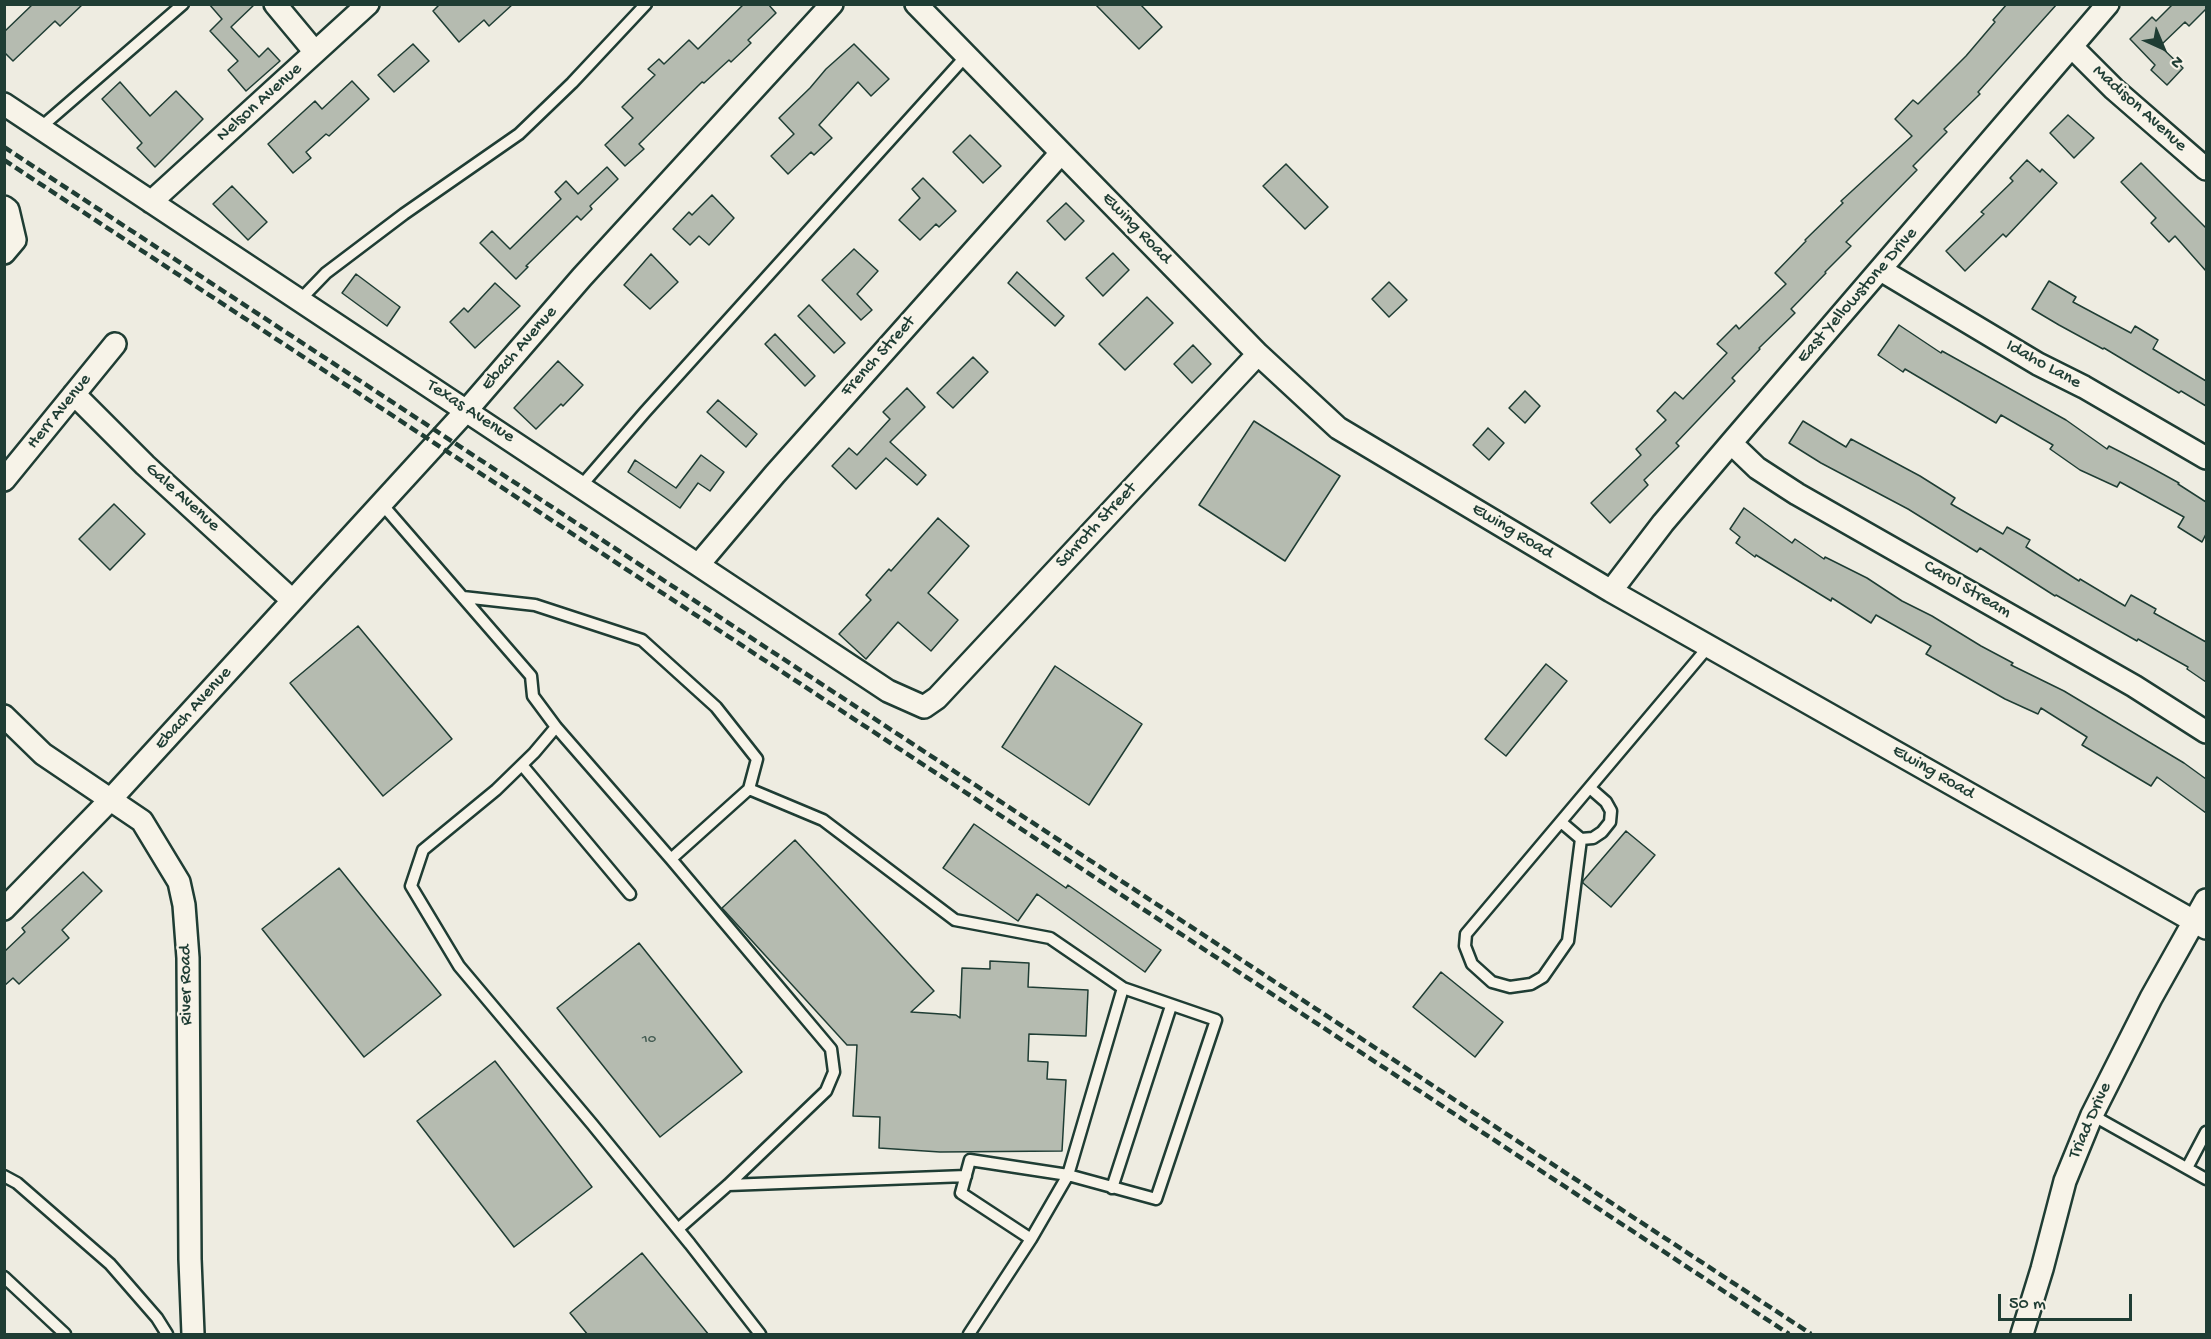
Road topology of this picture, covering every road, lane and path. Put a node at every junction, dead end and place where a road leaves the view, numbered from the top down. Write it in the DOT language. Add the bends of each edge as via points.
graph roads {
  1 [pos="183,4"];
  2 [pos="275,4"];
  3 [pos="368,4"];
  4 [pos="645,4"];
  5 [pos="832,4"];
  6 [pos="916,4"];
  7 [pos="2108,4"];
  8 [pos="2072,48"];
  9 [pos="315,52"];
  10 [pos="966,56"];
  11 [pos="4,104"];
  12 [pos="40,128"];
  13 [pos="1061,153"];
  14 [pos="2206,169"];
  15 [pos="151,202"];
  16 [pos="4,207"];
  17 [pos="4,253"];
  18 [pos="1881,270"];
  19 [pos="300,300"];
  20 [pos="115,344"];
  21 [pos="1258,354"];
  22 [pos="74,394"];
  23 [pos="467,410"];
  24 [pos="1731,444"];
  25 [pos="2206,458"];
  26 [pos="4,480"];
  27 [pos="581,486"];
  28 [pos="381,503"];
  29 [pos="699,564"];
  30 [pos="1611,591"];
  31 [pos="463,597"];
  32 [pos="292,600"];
  33 [pos="1708,646"];
  34 [pos="937,698"];
  35 [pos="4,716"];
  36 [pos="556,727"];
  37 [pos="2206,732"];
  38 [pos="522,765"];
  39 [pos="1590,788"];
  40 [pos="749,789"];
  41 [pos="111,799"];
  42 [pos="1561,822"];
  43 [pos="1581,839"];
  44 [pos="671,859"];
  45 [pos="630,894"];
  46 [pos="2206,900"];
  47 [pos="4,909"];
  48 [pos="2200,925"];
  49 [pos="1123,988"];
  50 [pos="1171,1006"];
  51 [pos="2092,1115"];
  52 [pos="2206,1132"];
  53 [pos="2187,1168"];
  54 [pos="1068,1175"];
  55 [pos="4,1176"];
  56 [pos="966,1176"];
  57 [pos="2206,1179"];
  58 [pos="728,1185"];
  59 [pos="1112,1188"];
  60 [pos="678,1229"];
  61 [pos="1031,1239"];
  62 [pos="4,1277"];
  63 [pos="65,1335"];
  64 [pos="167,1335"];
  65 [pos="194,1335"];
  66 [pos="760,1335"];
  67 [pos="969,1335"];
  68 [pos="2022,1335"];
  1 -- 12 [label="lane"];
  2 -- 9 [label="street"];
  3 -- 9 [label="street, Nelson Avenue"];
  4 -- 19 [label="lane" via="519,134 326,273"];
  5 -- 23 [label="street, Ebach Avenue" via="582,277"];
  6 -- 10 [label="street, Ewing Road"];
  7 -- 8 [label="street, East Yellowstone Drive"];
  8 -- 14 [label="street, Madison Avenue"];
  8 -- 18 [label="street, East Yellowstone Drive"];
  9 -- 15 [label="street, Nelson Avenue"];
  10 -- 13 [label="street, Ewing Road"];
  10 -- 27 [label="lane"];
  11 -- 12 [label="street, Texas Avenue"];
  12 -- 15 [label="street, Texas Avenue"];
  13 -- 21 [label="street, Ewing Road"];
  13 -- 29 [label="street, French Street"];
  15 -- 19 [label="street, Texas Avenue"];
  16 -- 17 [label="street" via="15,240"];
  18 -- 24 [label="street, East Yellowstone Drive"];
  18 -- 25 [label="street, Idaho Lane"];
  19 -- 23 [label="street, Texas Avenue"];
  20 -- 22 [label="street, Herr Avenue"];
  21 -- 30 [label="street, Ewing Road" via="1338,428"];
  21 -- 34 [label="street, Schroth Street"];
  22 -- 26 [label="street, Herr Avenue"];
  22 -- 32 [label="street, Gale Avenue"];
  23 -- 27 [label="street, Texas Avenue"];
  23 -- 28 [label="street, Ebach Avenue"];
  24 -- 30 [label="street, East Yellowstone Drive"];
  24 -- 37 [label="street, Carol Stream" via="1757,468 1797,494 2134,686"];
  27 -- 29 [label="street, Texas Avenue"];
  28 -- 31 [label="lane"];
  28 -- 32 [label="street, Ebach Avenue"];
  29 -- 34 [label="street, Texas Avenue" via="888,691 924,707"];
  30 -- 33 [label="street, Ewing Road"];
  31 -- 36 [label="lane" via="531,676 533,696"];
  31 -- 40 [label="lane" via="536,605 642,640 716,707 757,759"];
  32 -- 41 [label="street, Ebach Avenue"];
  33 -- 39 [label="lane"];
  33 -- 48 [label="street, Ewing Road"];
  35 -- 41 [label="street, River Road" via="42,754"];
  36 -- 38 [label="lane"];
  36 -- 44 [label="lane"];
  38 -- 45 [label="lane"];
  38 -- 60 [label="lane" via="423,850 411,885 459,966"];
  39 -- 42 [label="lane"];
  39 -- 43 [label="lane" via="1606,802 1611,811 1610,822 1593,838"];
  40 -- 44 [label="lane"];
  40 -- 49 [label="lane" via="823,820 955,920 1050,938"];
  41 -- 47 [label="street, Ebach Avenue"];
  41 -- 65 [label="street, River Road" via="142,821 179,882 184,905"];
  42 -- 43 [label="lane"];
  42 -- 43 [label="lane" via="1466,934 1465,946 1472,964 1492,982 1510,987 1531,984 1543,977 1568,941"];
  44 -- 58 [label="lane" via="831,1049 834,1072 826,1091"];
  46 -- 48 [label="street, Triad Drive"];
  48 -- 51 [label="street, Triad Drive" via="2151,998"];
  49 -- 50 [label="lane"];
  49 -- 54 [label="lane"];
  50 -- 59 [label="lane"];
  50 -- 59 [label="lane" via="1216,1020 1156,1199"];
  51 -- 53 [label="lane"];
  51 -- 68 [label="street, Triad Drive" via="2064,1181"];
  52 -- 53 [label="lane"];
  53 -- 57 [label="lane"];
  54 -- 56 [label="lane" via="970,1160"];
  54 -- 59 [label="lane"];
  54 -- 61 [label="lane"];
  55 -- 64 [label="lane" via="110,1264"];
  56 -- 58 [label="lane"];
  56 -- 61 [label="lane" via="961,1193"];
  58 -- 60 [label="lane"];
  60 -- 66 [label="lane"];
  61 -- 67 [label="lane"];
  62 -- 63 [label="lane"];
}
